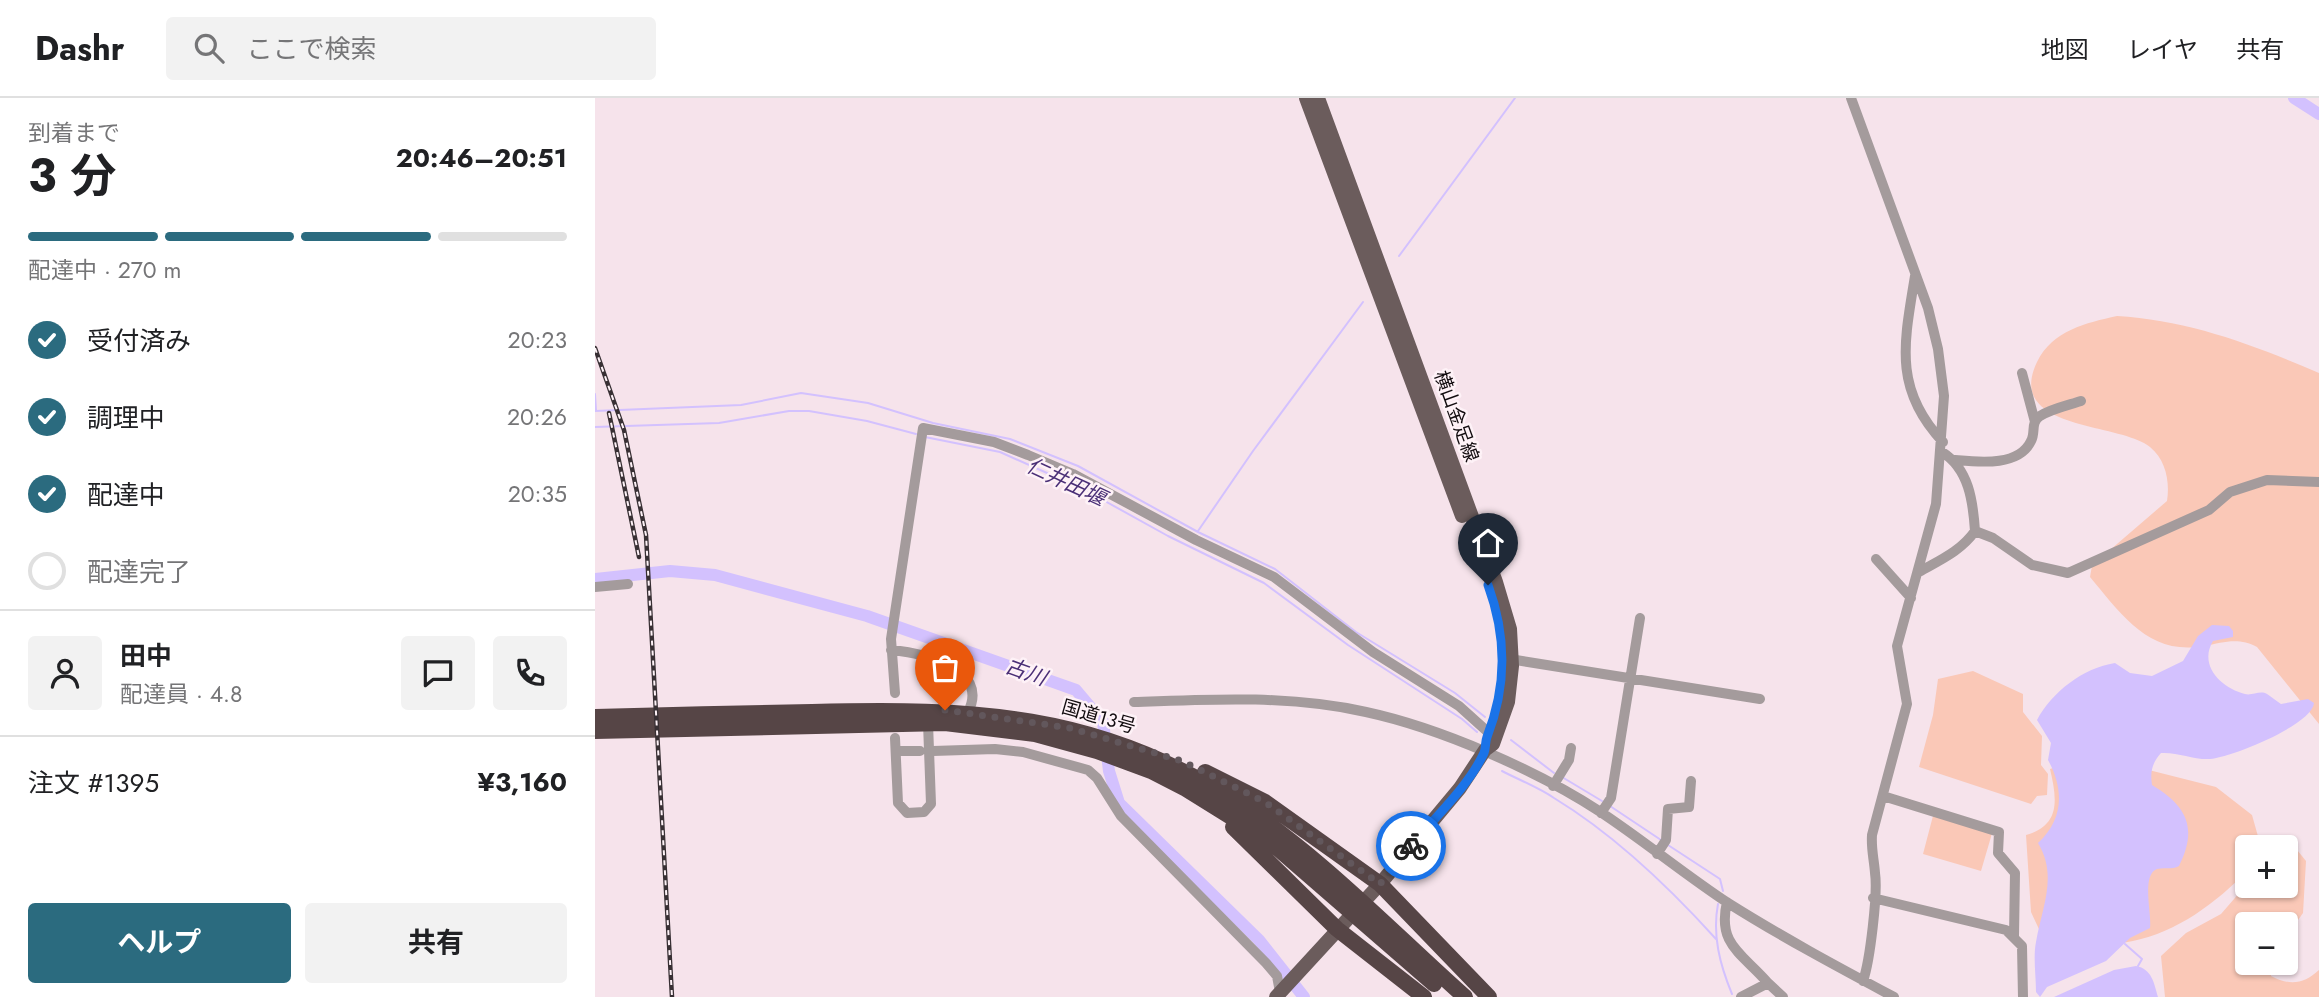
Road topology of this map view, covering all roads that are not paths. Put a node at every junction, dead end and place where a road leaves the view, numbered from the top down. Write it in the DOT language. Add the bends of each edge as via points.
graph roads {
  1 [pos="1306,98"];
  2 [pos="1318,98"];
  3 [pos="1851,98"];
  4 [pos="1916,273"];
  5 [pos="2022,373"];
  6 [pos="2081,401"];
  7 [pos="2035,422"];
  8 [pos="1942,447"];
  9 [pos="1955,460"];
  10 [pos="2319,482"];
  11 [pos="1975,531"];
  12 [pos="1876,559"];
  13 [pos="1919,572"];
  14 [pos="628,584"];
  15 [pos="595,587"];
  16 [pos="1911,598"];
  17 [pos="1640,618"];
  18 [pos="891,645"];
  19 [pos="1508,659"];
  20 [pos="1631,678"];
  21 [pos="895,693"];
  22 [pos="1760,699"];
  23 [pos="1134,702"];
  24 [pos="968,712"];
  25 [pos="595,717"];
  26 [pos="899,723"];
  27 [pos="928,723"];
  28 [pos="595,731"];
  29 [pos="1489,733"];
  30 [pos="1097,743"];
  31 [pos="1571,748"];
  32 [pos="1118,750"];
  33 [pos="896,751"];
  34 [pos="920,751"];
  35 [pos="933,751"];
  36 [pos="1143,751"];
  37 [pos="1485,751"];
  38 [pos="1557,779"];
  39 [pos="1691,781"];
  40 [pos="1186,789"];
  41 [pos="1883,796"];
  42 [pos="1605,808"];
  43 [pos="1661,847"];
  44 [pos="1320,876"];
  45 [pos="1380,884"];
  46 [pos="1873,898"];
  47 [pos="1727,902"];
  48 [pos="1377,925"];
  49 [pos="1337,929"];
  50 [pos="2014,936"];
  51 [pos="1863,981"];
  52 [pos="1768,983"];
  53 [pos="1278,994"];
  54 [pos="1424,997"];
  55 [pos="1449,997"];
  56 [pos="1465,997"];
  57 [pos="1489,997"];
  58 [pos="1741,997"];
  59 [pos="1783,997"];
  60 [pos="1894,997"];
  61 [pos="2023,997"];
  1 -- 19 [label="main road, 横山金足線" via="1493,597"];
  2 -- 19 [label="main road, 横山金足線" via="1496,582 1510,629"];
  3 -- 4 [label="street"];
  4 -- 8 [label="street" via="1942,371"];
  4 -- 8 [label="street" via="1906,379 1917,410"];
  5 -- 7 [label="street"];
  6 -- 7 [label="street"];
  7 -- 9 [label="street" via="2031,442 2018,454 1988,462"];
  8 -- 9 [label="street"];
  8 -- 13 [label="street" via="1936,504"];
  9 -- 11 [label="street" via="1972,499"];
  10 -- 11 [label="street" via="2267,480 2230,492 2209,510 2069,573 2032,565"];
  11 -- 13 [label="street" via="1947,557"];
  12 -- 16 [label="street"];
  13 -- 16 [label="street"];
  14 -- 15 [label="street"];
  16 -- 41 [label="street" via="1897,646 1907,704"];
  17 -- 20 [label="street"];
  18 -- 21 [label="street"];
  18 -- 24 [label="street" via="957,668 968,678 973,702"];
  18 -- 29 [label="street" via="923,428 994,442 1050,464 1274,576 1373,652 1459,706"];
  19 -- 20 [label="street"];
  19 -- 29 [label="main road, 横山金足線"];
  19 -- 37 [label="main road, 横山金足線" via="1505,715 1493,744"];
  20 -- 22 [label="street"];
  20 -- 42 [label="street"];
  23 -- 37 [label="street" via="1250,700 1332,705 1412,724"];
  24 -- 26 [label="highway, 国道13号"];
  24 -- 30 [label="highway, 国道13号" via="1041,722"];
  25 -- 26 [label="highway, 国道13号"];
  26 -- 27 [label="highway, 国道13号"];
  26 -- 28 [label="highway, 国道13号"];
  26 -- 33 [label="street"];
  27 -- 30 [label="highway, 国道13号"];
  27 -- 33 [label="street" via="931,804 924,812 907,813 900,807"];
  29 -- 37 [label="main road, 横山金足線"];
  30 -- 32 [label="highway, 国道13号"];
  31 -- 38 [label="street"];
  32 -- 36 [label="highway, 国道13号"];
  32 -- 40 [label="highway, 国道13号"];
  33 -- 34 [label="street"];
  35 -- 53 [label="street" via="1023,752 1088,770 1121,816 1266,963 1276,976"];
  36 -- 44 [label="highway, 国道13号" via="1236,802"];
  36 -- 45 [label="highway" via="1182,761 1265,802"];
  37 -- 38 [label="street"];
  37 -- 45 [label="main road, 横山金足線"];
  38 -- 42 [label="street"];
  39 -- 43 [label="street" via="1689,807 1668,809"];
  40 -- 44 [label="highway, 国道13号"];
  40 -- 49 [label="highway" via="1243,835"];
  41 -- 46 [label="street" via="1872,835"];
  41 -- 50 [label="street" via="1999,832 1998,853 2015,873"];
  42 -- 43 [label="street"];
  43 -- 47 [label="street"];
  44 -- 48 [label="highway, 国道13号"];
  45 -- 49 [label="main road, 横山金足線"];
  45 -- 57 [label="highway"];
  46 -- 50 [label="street" via="1985,923"];
  46 -- 51 [label="street" via="1869,963"];
  47 -- 51 [label="street"];
  47 -- 52 [label="street" via="1723,917 1726,939"];
  48 -- 55 [label="highway, 国道13号"];
  48 -- 56 [label="highway, 国道13号"];
  49 -- 53 [label="main road, 横山金足線"];
  49 -- 54 [label="highway"];
  50 -- 61 [label="street" via="2022,946"];
  51 -- 60 [label="street"];
  52 -- 58 [label="street"];
  52 -- 59 [label="street"];
}
